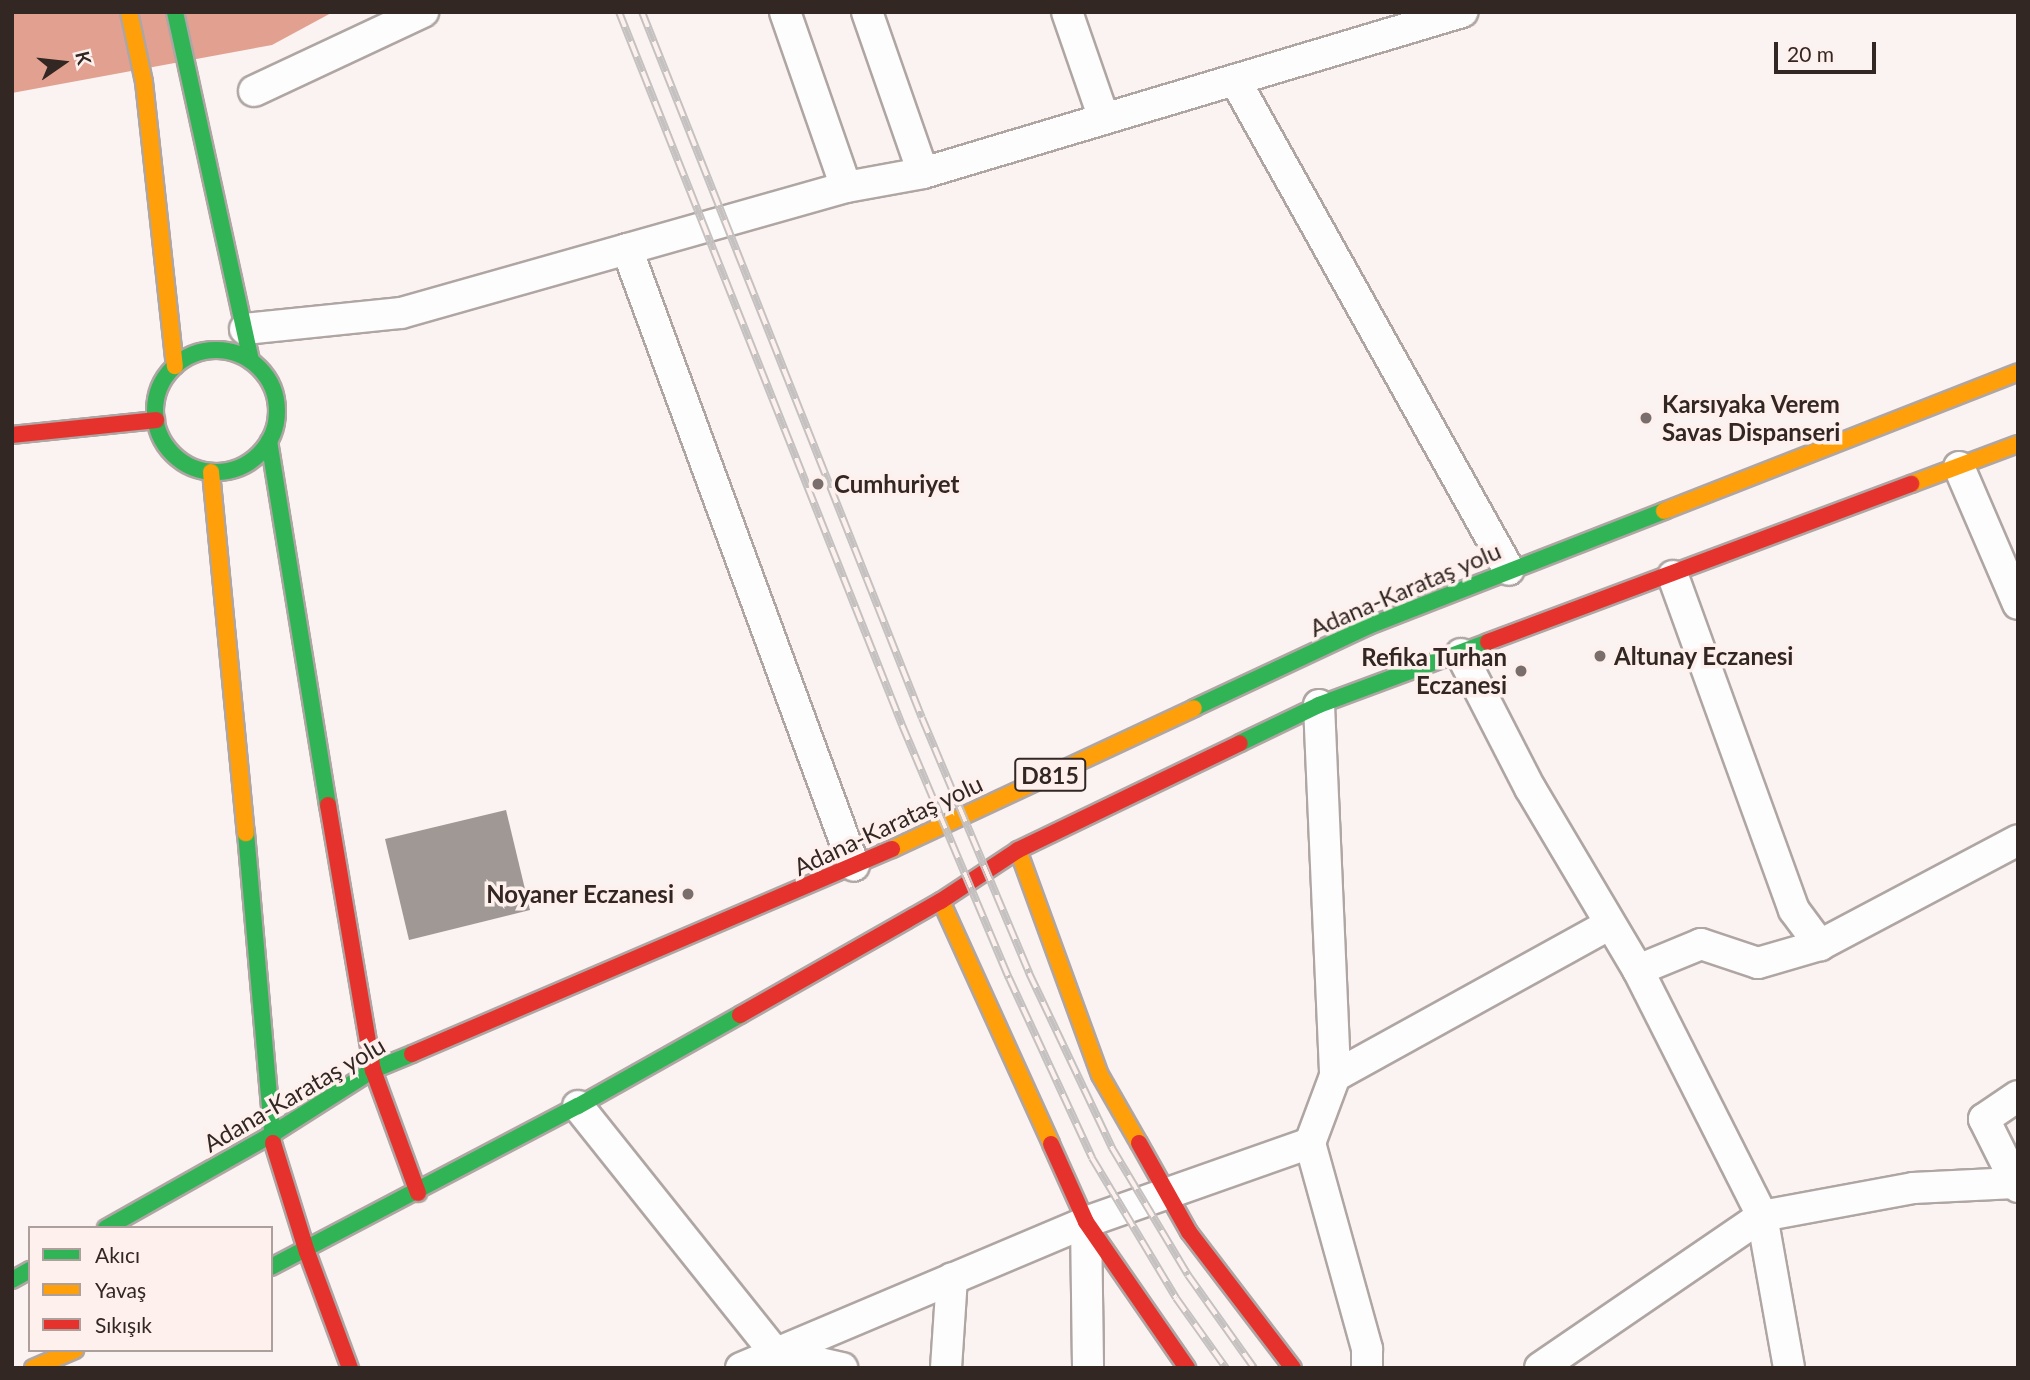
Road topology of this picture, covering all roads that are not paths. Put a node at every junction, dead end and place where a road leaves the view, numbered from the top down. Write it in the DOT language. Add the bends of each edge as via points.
graph roads {
  1 [pos="129,12"];
  2 [pos="175,12"];
  3 [pos="423,12"];
  4 [pos="785,12"];
  5 [pos="867,12"];
  6 [pos="1067,12"];
  7 [pos="1462,12"];
  8 [pos="1235,80"];
  9 [pos="254,90"];
  10 [pos="1104,119"];
  11 [pos="923,173"];
  12 [pos="846,187"];
  13 [pos="627,249"];
  14 [pos="245,329"];
  15 [pos="251,361"];
  16 [pos="175,366"];
  17 [pos="2018,372"];
  18 [pos="156,420"];
  19 [pos="12,435"];
  20 [pos="269,441"];
  21 [pos="2018,444"];
  22 [pos="1959,467"];
  23 [pos="211,472"];
  24 [pos="1509,570"];
  25 [pos="1673,576"];
  26 [pos="2018,604"];
  27 [pos="1461,654"];
  28 [pos="1319,705"];
  29 [pos="2018,840"];
  30 [pos="1018,850"];
  31 [pos="854,866"];
  32 [pos="942,901"];
  33 [pos="1609,925"];
  34 [pos="1820,945"];
  35 [pos="1638,970"];
  36 [pos="373,1070"];
  37 [pos="1335,1076"];
  38 [pos="2018,1096"];
  39 [pos="579,1105"];
  40 [pos="271,1135"];
  41 [pos="1310,1143"];
  42 [pos="2016,1185"];
  43 [pos="418,1193"];
  44 [pos="1167,1194"];
  45 [pos="1762,1216"];
  46 [pos="1086,1222"];
  47 [pos="110,1226"];
  48 [pos="307,1252"];
  49 [pos="273,1266"];
  50 [pos="28,1271"];
  51 [pos="951,1278"];
  52 [pos="12,1280"];
  53 [pos="70,1352"];
  54 [pos="775,1353"];
  55 [pos="33,1368"];
  56 [pos="349,1368"];
  57 [pos="741,1368"];
  58 [pos="842,1368"];
  59 [pos="946,1368"];
  60 [pos="1088,1368"];
  61 [pos="1187,1368"];
  62 [pos="1293,1368"];
  63 [pos="1367,1368"];
  64 [pos="1540,1368"];
  65 [pos="1789,1368"];
  1 -- 16 [label="main road" via="144,82"];
  2 -- 14 [label="main road"];
  3 -- 9 [label="street"];
  4 -- 12 [label="street"];
  5 -- 11 [label="street"];
  6 -- 10 [label="street"];
  7 -- 8 [label="street"];
  8 -- 10 [label="street"];
  8 -- 24 [label="street"];
  10 -- 11 [label="street"];
  11 -- 12 [label="street"];
  12 -- 13 [label="street"];
  13 -- 14 [label="street" via="401,313"];
  13 -- 31 [label="street"];
  14 -- 15 [label="main road"];
  15 -- 16 [label="main road" via="233,352 212,350 192,354"];
  15 -- 20 [label="main road" via="273,389 276,424"];
  16 -- 18 [label="main road" via="162,381"];
  17 -- 24 [label="main road, Adana-Karataş yolu / D815"];
  18 -- 19 [label="main road"];
  18 -- 23 [label="main road" via="174,456"];
  20 -- 23 [label="main road" via="245,465"];
  20 -- 36 [label="main road"];
  21 -- 22 [label="main road, D815"];
  22 -- 25 [label="main road, D815"];
  22 -- 26 [label="street"];
  23 -- 40 [label="main road" via="267,1051"];
  24 -- 31 [label="main road, Adana-Karataş yolu / D815" via="1368,626"];
  25 -- 27 [label="main road, D815"];
  25 -- 34 [label="street" via="1794,910"];
  27 -- 28 [label="main road, D815"];
  27 -- 33 [label="street"];
  28 -- 30 [label="main road, D815"];
  28 -- 37 [label="street"];
  29 -- 34 [label="street"];
  30 -- 32 [label="main road, D815"];
  30 -- 44 [label="main road" via="1100,1075"];
  31 -- 36 [label="main road, Adana-Karataş yolu / D815"];
  32 -- 39 [label="main road, D815"];
  32 -- 46 [label="main road"];
  33 -- 35 [label="street"];
  33 -- 37 [label="street"];
  34 -- 35 [label="street" via="1758,963 1701,944"];
  35 -- 45 [label="street"];
  36 -- 40 [label="main road, Adana-Karataş yolu / D815"];
  36 -- 43 [label="main road"];
  37 -- 41 [label="street"];
  38 -- 42 [label="street" via="1984,1119"];
  39 -- 43 [label="main road, D815"];
  39 -- 54 [label="street"];
  40 -- 47 [label="main road, Adana-Karataş yolu / D815"];
  40 -- 48 [label="main road"];
  41 -- 44 [label="street"];
  41 -- 63 [label="street" via="1367,1349"];
  42 -- 45 [label="street" via="1913,1188"];
  43 -- 48 [label="main road, D815"];
  44 -- 46 [label="street"];
  44 -- 62 [label="main road" via="1189,1232"];
  45 -- 64 [label="street"];
  45 -- 65 [label="street"];
  46 -- 51 [label="street"];
  46 -- 60 [label="street"];
  46 -- 61 [label="main road"];
  48 -- 49 [label="main road, D815"];
  48 -- 56 [label="main road"];
  50 -- 52 [label="main road"];
  51 -- 54 [label="street"];
  51 -- 59 [label="street"];
  53 -- 55 [label="main road"];
  54 -- 57 [label="street"];
  54 -- 58 [label="street"];
}
